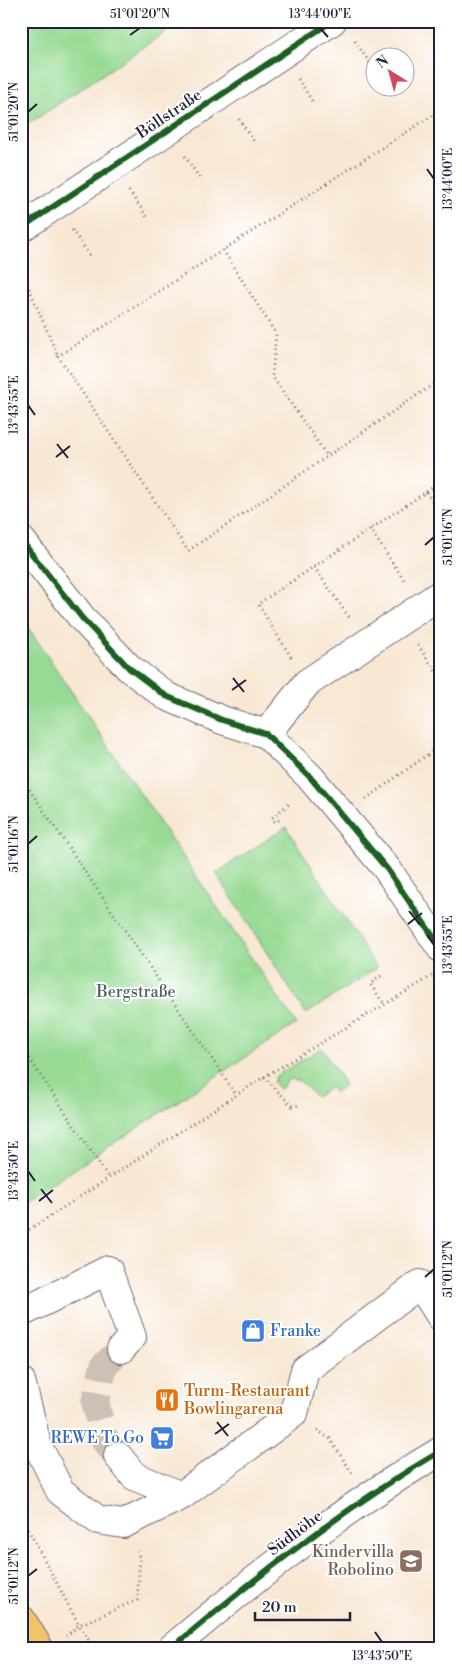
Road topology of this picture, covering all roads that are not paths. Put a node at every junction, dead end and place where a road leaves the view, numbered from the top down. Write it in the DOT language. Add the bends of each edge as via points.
graph roads {
  1 [pos="342,29"];
  2 [pos="21,228"];
  3 [pos="21,540"];
  4 [pos="432,601"];
  5 [pos="266,734"];
  6 [pos="441,948"];
  7 [pos="21,1313"];
  8 [pos="441,1317"];
  9 [pos="121,1349"];
  10 [pos="21,1381"];
  11 [pos="441,1451"];
  12 [pos="118,1456"];
  13 [pos="181,1496"];
  14 [pos="21,1619"];
  15 [pos="49,1645"];
  16 [pos="172,1648"];
  1 -- 2 [label="street, Böllstraße"];
  3 -- 5 [label="street" via="82,618 129,668 166,696 222,720"];
  4 -- 5 [label="street" via="307,683"];
  5 -- 6 [label="street" via="310,777 387,869"];
  7 -- 9 [label="street" via="108,1270 132,1337"];
  8 -- 13 [label="street" via="420,1284 305,1370 294,1412"];
  10 -- 13 [label="street" via="37,1444 60,1491 98,1520 123,1524"];
  11 -- 16 [label="street, Südhöhe" via="388,1482 295,1549"];
  12 -- 13 [label="street" via="134,1476"];
  14 -- 15 [label="main road"];
}
